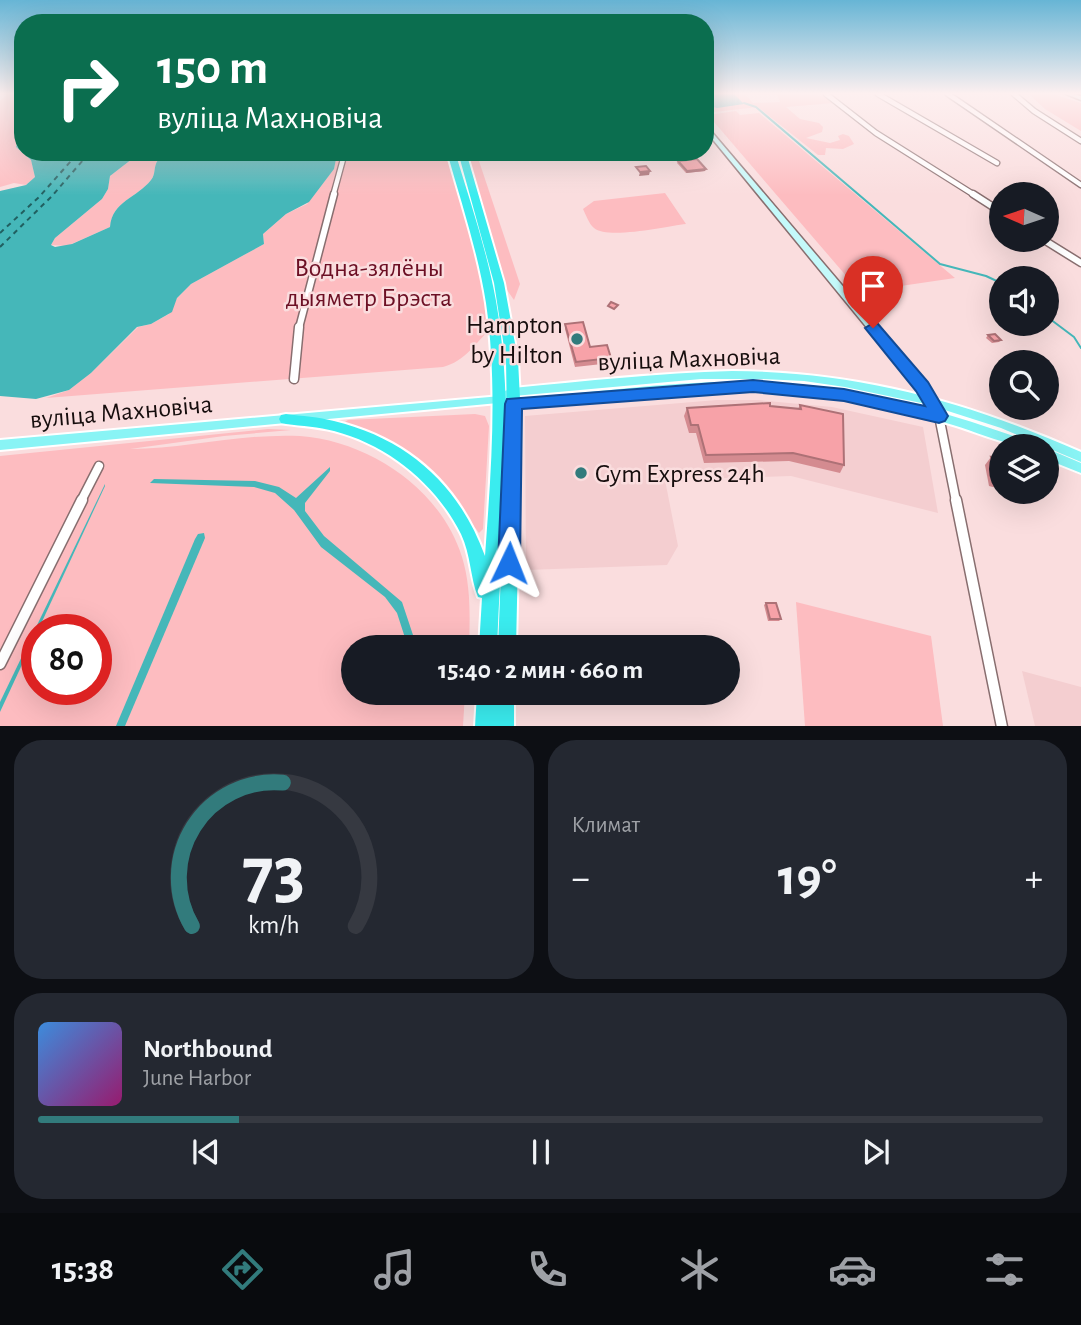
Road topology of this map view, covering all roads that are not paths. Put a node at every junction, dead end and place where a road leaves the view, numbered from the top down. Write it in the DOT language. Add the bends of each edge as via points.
graph roads {
  1 [pos="869,128"];
  2 [pos="936,128"];
  3 [pos="998,128"];
  4 [pos="1062,128"];
  5 [pos="1064,128"];
  6 [pos="714,137"];
  7 [pos="1081,139"];
  8 [pos="343,161"];
  9 [pos="454,161"];
  10 [pos="464,161"];
  11 [pos="997,163"];
  12 [pos="1081,185"];
  13 [pos="989,204"];
  14 [pos="477,223"];
  15 [pos="1059,249"];
  16 [pos="1081,263"];
  17 [pos="294,379"];
  18 [pos="508,398"];
  19 [pos="932,402"];
  20 [pos="939,416"];
  21 [pos="286,419"];
  22 [pos="993,434"];
  23 [pos="0,445"];
  24 [pos="1081,457"];
  25 [pos="1059,459"];
  26 [pos="99,467"];
  27 [pos="1081,468"];
  28 [pos="487,635"];
  29 [pos="489,635"];
  30 [pos="507,635"];
  31 [pos="0,664"];
  32 [pos="486,705"];
  33 [pos="505,705"];
  34 [pos="485,726"];
  35 [pos="504,726"];
  36 [pos="1002,726"];
  1 -- 13 [label="street"];
  2 -- 11 [label="street"];
  3 -- 12 [label="street"];
  4 -- 7 [label="street"];
  5 -- 7 [label="street"];
  6 -- 19 [label="street"];
  8 -- 17 [label="street" via="297,335"];
  9 -- 14 [label="highway"];
  10 -- 14 [label="highway"];
  14 -- 18 [label="highway" via="505,313"];
  15 -- 16 [label="street"];
  18 -- 19 [label="main road, вуліца Махновіча" via="716,375 765,374 834,382"];
  18 -- 20 [label="main road, вуліца Махновіча" via="753,386 844,395"];
  18 -- 21 [label="main road, вуліца Махновіча"];
  18 -- 29 [label="highway"];
  18 -- 30 [label="highway"];
  19 -- 20 [label="street"];
  19 -- 24 [label="main road, вуліца Махновіча"];
  20 -- 22 [label="main road, вуліца Махновіча"];
  20 -- 36 [label="street"];
  21 -- 23 [label="main road, вуліца Махновіча"];
  21 -- 28 [label="highway" via="335,426 375,441 437,485 465,525 477,553"];
  25 -- 27 [label="main road"];
  26 -- 31 [label="street"];
  32 -- 34 [label="highway"];
  33 -- 35 [label="highway"];
}
